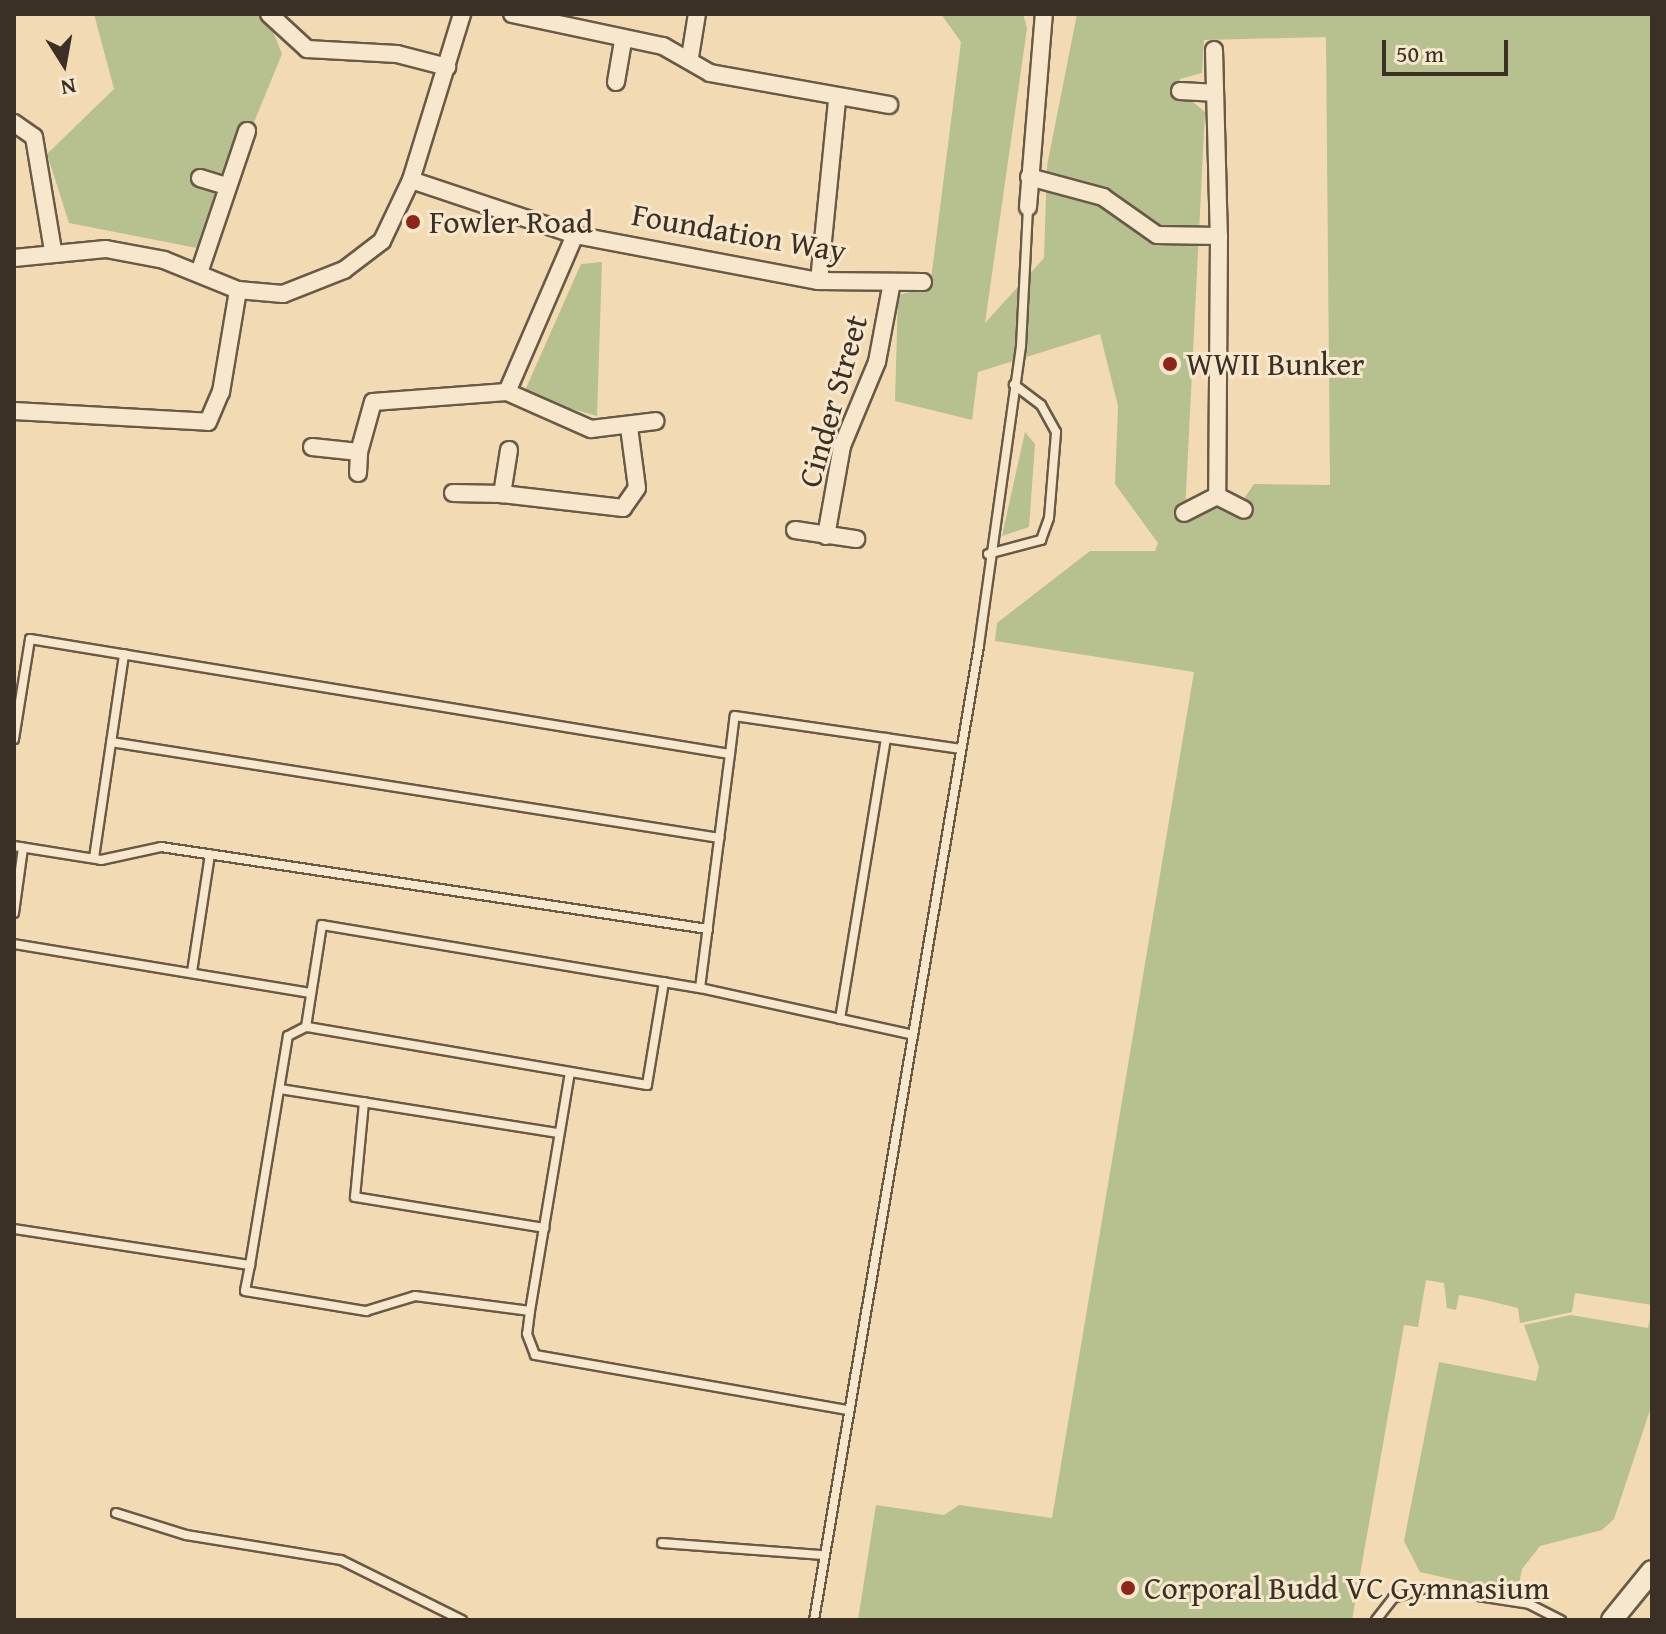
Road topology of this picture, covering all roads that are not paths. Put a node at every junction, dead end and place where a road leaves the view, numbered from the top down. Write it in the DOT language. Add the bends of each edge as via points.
graph roads {
  1 [pos="269,14"];
  2 [pos="462,14"];
  3 [pos="512,14"];
  4 [pos="697,14"];
  5 [pos="1044,14"];
  6 [pos="623,41"];
  7 [pos="1214,50"];
  8 [pos="690,57"];
  9 [pos="447,67"];
  10 [pos="616,82"];
  11 [pos="1180,91"];
  12 [pos="1213,93"];
  13 [pos="837,100"];
  14 [pos="889,105"];
  15 [pos="14,123"];
  16 [pos="247,131"];
  17 [pos="1029,177"];
  18 [pos="200,178"];
  19 [pos="411,180"];
  20 [pos="226,186"];
  21 [pos="1028,207"];
  22 [pos="575,235"];
  23 [pos="1219,236"];
  24 [pos="53,251"];
  25 [pos="14,258"];
  26 [pos="199,273"];
  27 [pos="819,281"];
  28 [pos="892,282"];
  29 [pos="923,282"];
  30 [pos="238,290"];
  31 [pos="1014,385"];
  32 [pos="507,392"];
  33 [pos="14,411"];
  34 [pos="656,421"];
  35 [pos="629,427"];
  36 [pos="312,447"];
  37 [pos="509,450"];
  38 [pos="359,452"];
  39 [pos="358,473"];
  40 [pos="453,493"];
  41 [pos="502,494"];
  42 [pos="1217,496"];
  43 [pos="1244,510"];
  44 [pos="1184,513"];
  45 [pos="795,530"];
  46 [pos="826,536"];
  47 [pos="856,539"];
  48 [pos="988,554"];
  49 [pos="124,654"];
  50 [pos="886,738"];
  51 [pos="14,739"];
  52 [pos="111,742"];
  53 [pos="961,749"];
  54 [pos="730,754"];
  55 [pos="719,838"];
  56 [pos="19,847"];
  57 [pos="210,854"];
  58 [pos="94,858"];
  59 [pos="14,913"];
  60 [pos="708,929"];
  61 [pos="14,944"];
  62 [pos="192,972"];
  63 [pos="664,982"];
  64 [pos="700,988"];
  65 [pos="311,993"];
  66 [pos="840,1019"];
  67 [pos="306,1027"];
  68 [pos="913,1035"];
  69 [pos="570,1072"];
  70 [pos="280,1089"];
  71 [pos="364,1102"];
  72 [pos="559,1133"];
  73 [pos="544,1228"];
  74 [pos="14,1229"];
  75 [pos="250,1265"];
  76 [pos="530,1311"];
  77 [pos="848,1410"];
  78 [pos="116,1513"];
  79 [pos="662,1543"];
  80 [pos="823,1555"];
  81 [pos="1652,1571"];
  82 [pos="462,1620"];
  83 [pos="814,1620"];
  84 [pos="1376,1620"];
  85 [pos="1561,1620"];
  86 [pos="1612,1620"];
  1 -- 9 [label="street" via="307,49 397,54"];
  2 -- 9 [label="street"];
  3 -- 6 [label="street"];
  4 -- 8 [label="street"];
  5 -- 17 [label="street"];
  6 -- 8 [label="street"];
  6 -- 10 [label="street"];
  7 -- 12 [label="street"];
  8 -- 13 [label="street" via="710,73"];
  9 -- 19 [label="street"];
  11 -- 12 [label="street"];
  12 -- 23 [label="street"];
  13 -- 14 [label="street"];
  13 -- 27 [label="street"];
  15 -- 24 [label="street" via="34,137"];
  16 -- 20 [label="street"];
  17 -- 21 [label="street"];
  17 -- 23 [label="street" via="1103,197 1157,235"];
  18 -- 20 [label="street"];
  19 -- 22 [label="street, Foundation Way"];
  19 -- 30 [label="street" via="382,241 344,270 283,294"];
  20 -- 26 [label="street"];
  21 -- 31 [label="lane"];
  22 -- 27 [label="street, Foundation Way"];
  22 -- 32 [label="street"];
  23 -- 42 [label="street"];
  24 -- 25 [label="street"];
  24 -- 26 [label="street" via="106,249"];
  26 -- 30 [label="street"];
  27 -- 28 [label="street, Foundation Way"];
  28 -- 29 [label="street, Foundation Way"];
  28 -- 46 [label="street, Cinder Street" via="877,362 842,446"];
  30 -- 33 [label="street" via="221,392 208,422"];
  31 -- 48 [label="lane"];
  31 -- 48 [label="lane" via="1041,405 1056,432 1049,518 1041,540"];
  32 -- 35 [label="street" via="591,429"];
  32 -- 38 [label="street" via="373,402"];
  34 -- 35 [label="street"];
  35 -- 41 [label="street" via="637,488 623,508"];
  36 -- 38 [label="street"];
  37 -- 41 [label="street"];
  38 -- 39 [label="street"];
  40 -- 41 [label="street"];
  42 -- 43 [label="street"];
  42 -- 44 [label="street"];
  45 -- 46 [label="street, Cinder Street"];
  46 -- 47 [label="street, Cinder Street"];
  48 -- 53 [label="lane"];
  49 -- 51 [label="lane" via="30,639"];
  49 -- 52 [label="lane"];
  49 -- 54 [label="lane"];
  50 -- 53 [label="lane"];
  50 -- 54 [label="lane" via="735,716"];
  50 -- 66 [label="lane"];
  52 -- 55 [label="lane"];
  52 -- 58 [label="lane"];
  53 -- 68 [label="lane"];
  54 -- 55 [label="lane"];
  55 -- 60 [label="lane"];
  56 -- 58 [label="lane"];
  56 -- 59 [label="lane"];
  57 -- 58 [label="lane" via="161,847"];
  57 -- 60 [label="lane"];
  57 -- 62 [label="lane"];
  60 -- 64 [label="lane"];
  61 -- 62 [label="lane"];
  62 -- 65 [label="lane"];
  63 -- 64 [label="lane"];
  63 -- 65 [label="lane" via="322,925"];
  63 -- 69 [label="lane" via="647,1085"];
  64 -- 66 [label="lane"];
  65 -- 67 [label="lane"];
  66 -- 68 [label="lane"];
  67 -- 69 [label="lane"];
  67 -- 70 [label="lane" via="288,1036"];
  68 -- 77 [label="lane"];
  69 -- 72 [label="lane"];
  70 -- 71 [label="lane"];
  70 -- 75 [label="lane"];
  71 -- 72 [label="lane"];
  71 -- 73 [label="lane" via="355,1197"];
  72 -- 73 [label="lane"];
  73 -- 76 [label="lane"];
  74 -- 75 [label="lane"];
  75 -- 76 [label="lane" via="245,1291 366,1311 415,1296"];
  76 -- 77 [label="lane" via="527,1334 535,1355"];
  77 -- 80 [label="lane"];
  78 -- 82 [label="lane" via="186,1535 341,1560"];
  79 -- 80 [label="lane"];
  80 -- 83 [label="lane"];
  81 -- 86 [label="street"];
  84 -- 85 [label="lane" via="1393,1598 1426,1588 1529,1604"];
}
